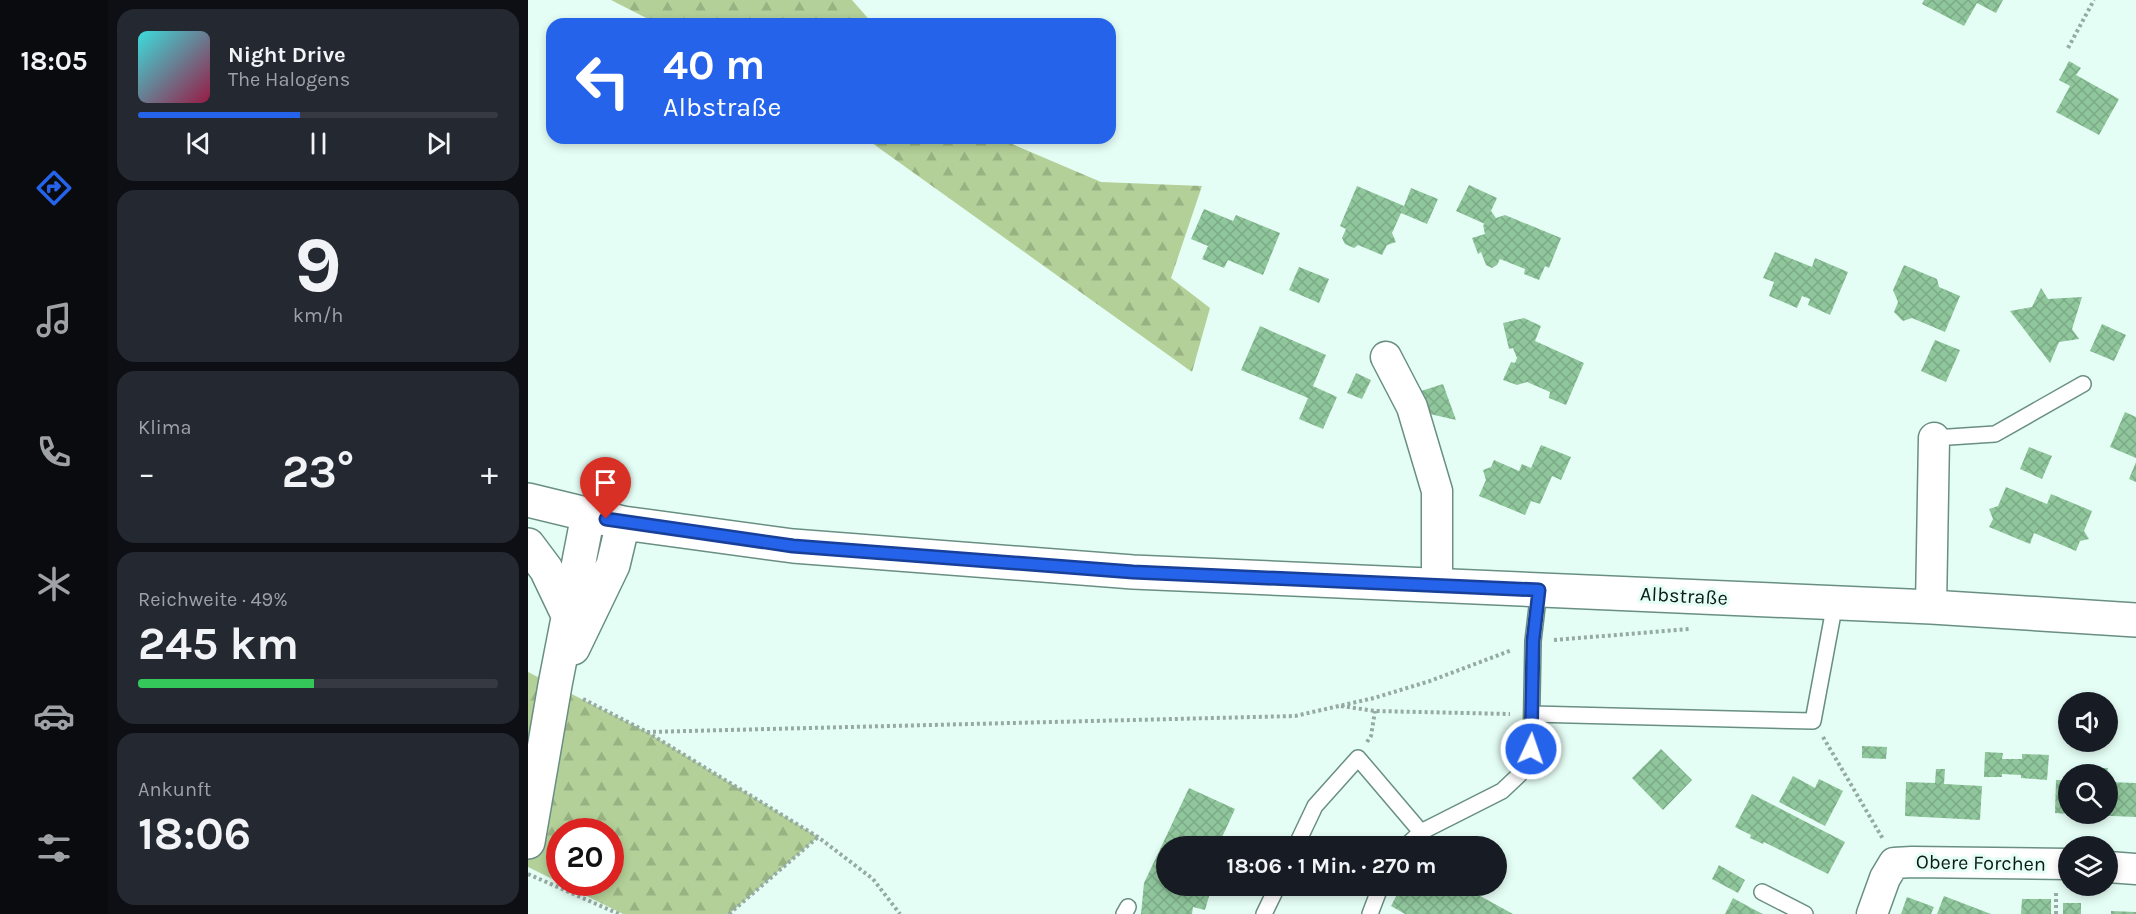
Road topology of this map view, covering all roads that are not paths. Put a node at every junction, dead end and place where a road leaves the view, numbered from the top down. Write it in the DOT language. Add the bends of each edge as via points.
graph roads {
  1 [pos="1386,357"];
  2 [pos="2083,384"];
  3 [pos="1934,438"];
  4 [pos="528,500"];
  5 [pos="588,515"];
  6 [pos="623,523"];
  7 [pos="528,545"];
  8 [pos="1437,585"];
  9 [pos="1539,590"];
  10 [pos="1834,603"];
  11 [pos="1931,607"];
  12 [pos="568,615"];
  13 [pos="2136,620"];
  14 [pos="555,685"];
  15 [pos="1532,714"];
  16 [pos="1421,832"];
  17 [pos="1301,836"];
  18 [pos="1417,836"];
  19 [pos="528,842"];
  20 [pos="2058,864"];
  21 [pos="2118,868"];
  22 [pos="2136,869"];
  23 [pos="1762,892"];
  24 [pos="1273,896"];
  25 [pos="1377,896"];
  26 [pos="1264,914"];
  27 [pos="1370,914"];
  28 [pos="1805,914"];
  29 [pos="1872,914"];
  1 -- 8 [label="street" via="1412,406 1437,491"];
  2 -- 3 [label="lane" via="1995,434"];
  3 -- 11 [label="street"];
  4 -- 5 [label="street, Albstraße"];
  5 -- 6 [label="street, Albstraße"];
  5 -- 12 [label="street"];
  6 -- 8 [label="street, Albstraße" via="805,547 1133,572"];
  6 -- 14 [label="street" via="613,565"];
  7 -- 12 [label="street" via="546,569"];
  8 -- 9 [label="street, Albstraße"];
  9 -- 10 [label="street, Albstraße"];
  9 -- 15 [label="lane" via="1533,641"];
  10 -- 11 [label="street, Albstraße"];
  10 -- 15 [label="lane" via="1813,721"];
  11 -- 13 [label="street, Albstraße"];
  12 -- 14 [label="street"];
  14 -- 19 [label="street"];
  15 -- 16 [label="lane" via="1531,749 1519,775 1502,791"];
  16 -- 17 [label="lane" via="1358,758 1315,806"];
  16 -- 18 [label="lane"];
  20 -- 29 [label="street, Obere Forchen" via="1894,863"];
  21 -- 22 [label="street"];
  23 -- 28 [label="lane"];
  24 -- 26 [label="lane"];
  25 -- 27 [label="lane"];
}
